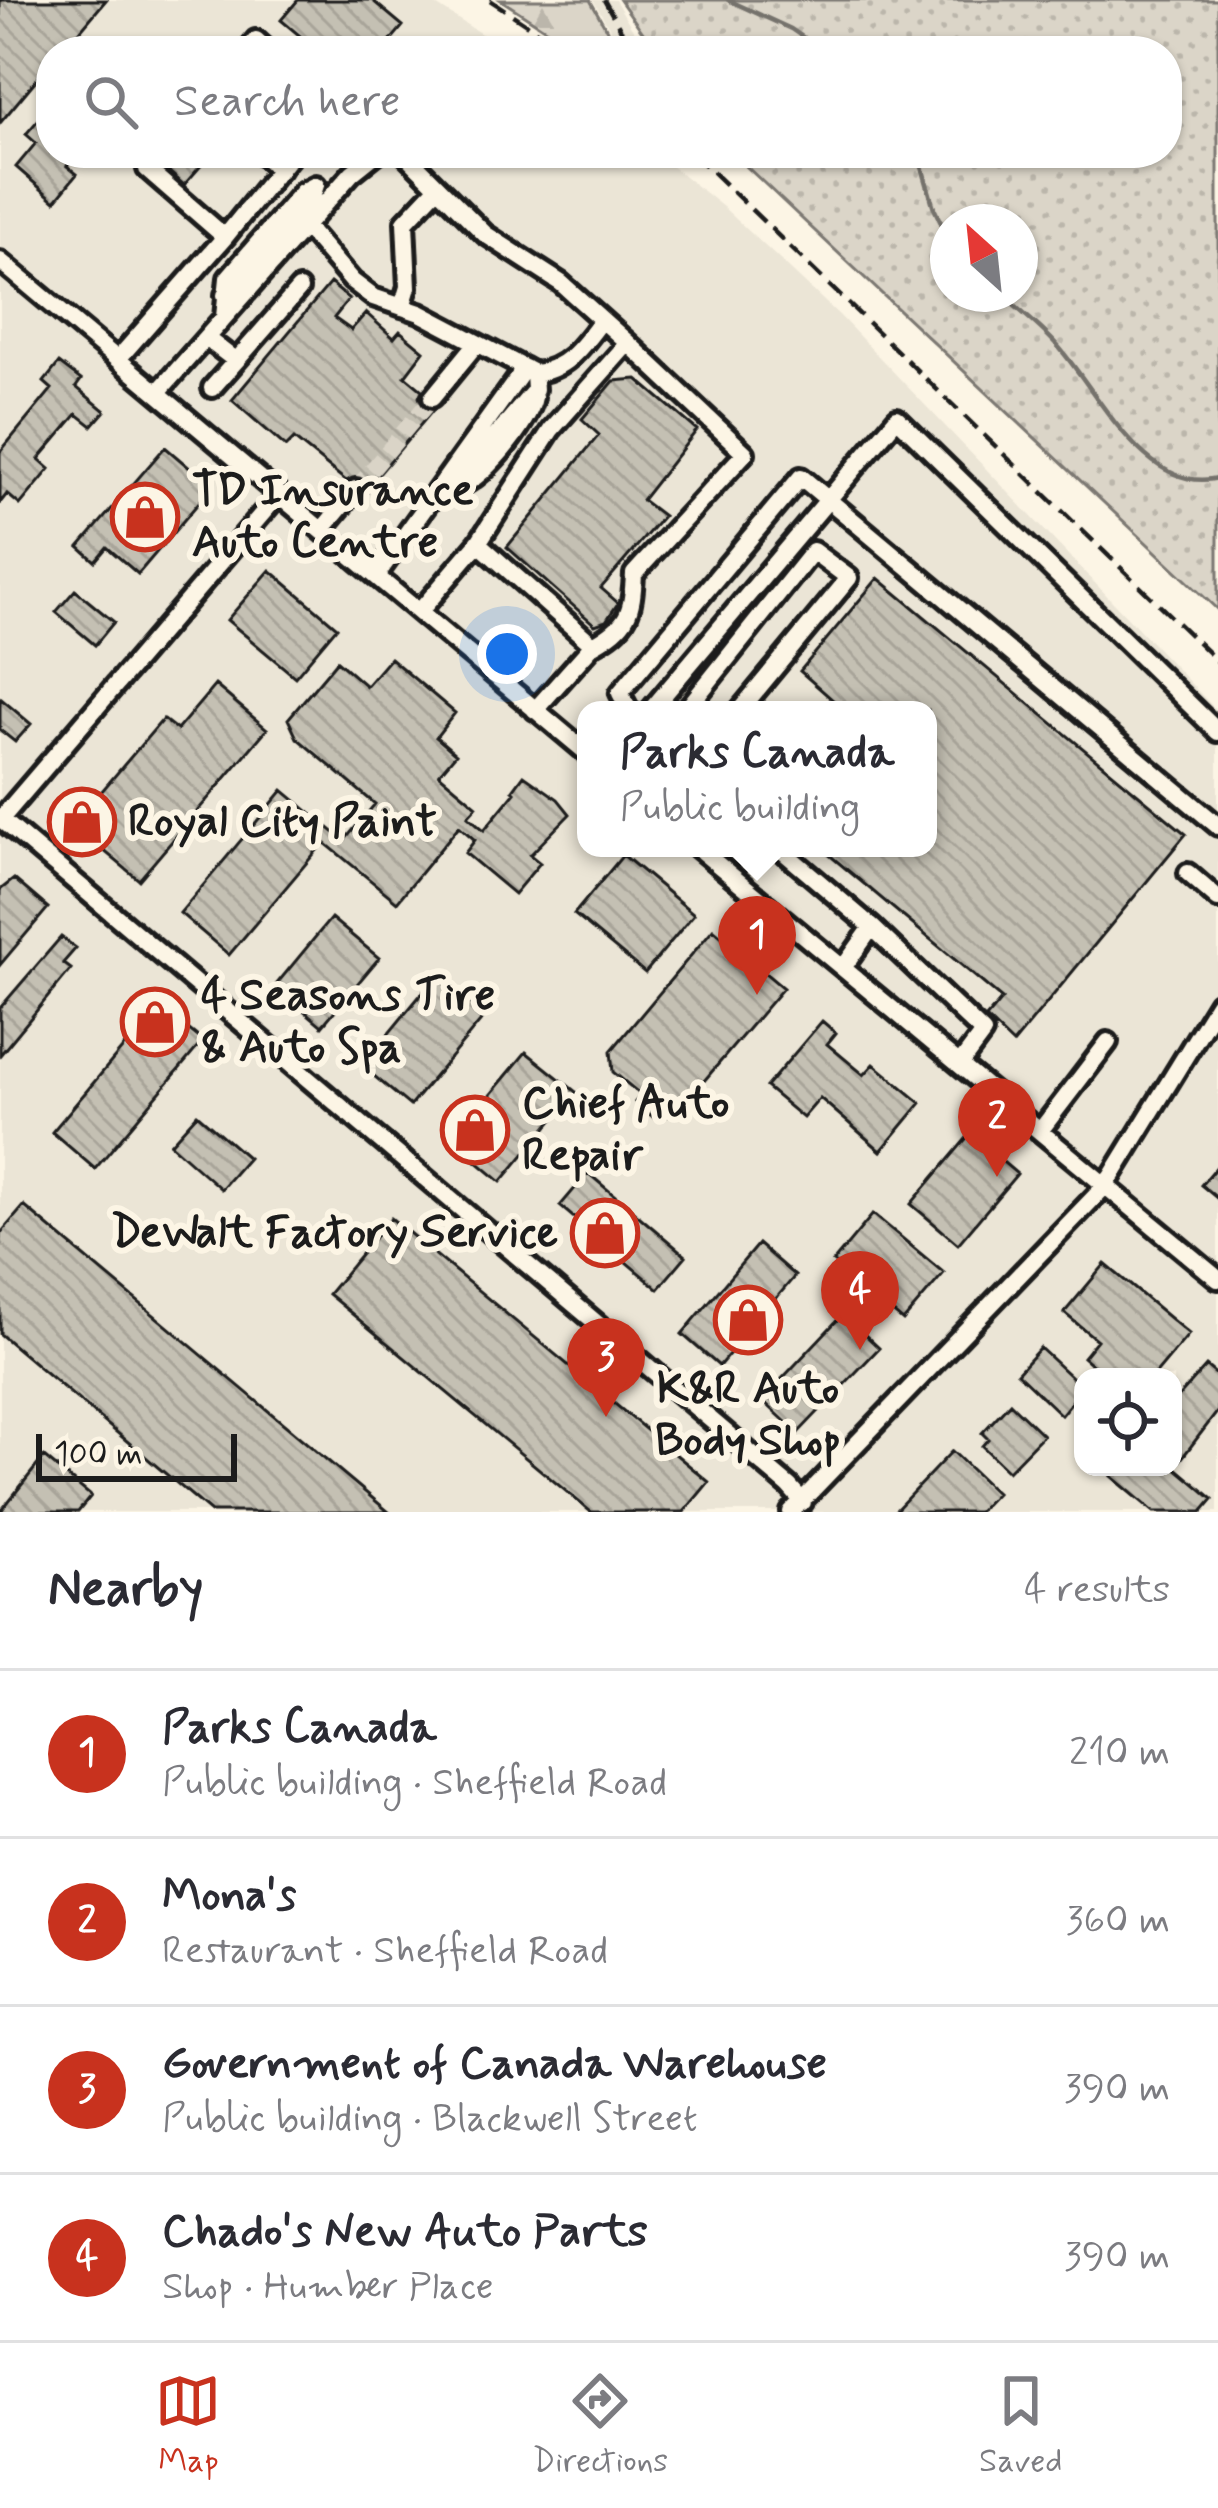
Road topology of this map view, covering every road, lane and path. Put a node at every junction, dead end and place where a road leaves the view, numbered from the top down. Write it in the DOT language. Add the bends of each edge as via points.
graph roads {
  1 [pos="149,168"];
  2 [pos="358,168"];
  3 [pos="419,168"];
  4 [pos="280,170"];
  5 [pos="352,173"];
  6 [pos="438,187"];
  7 [pos="304,226"];
  8 [pos="225,237"];
  9 [pos="0,261"];
  10 [pos="299,289"];
  11 [pos="402,307"];
  12 [pos="224,318"];
  13 [pos="602,320"];
  14 [pos="206,338"];
  15 [pos="477,343"];
  16 [pos="628,343"];
  17 [pos="118,359"];
  18 [pos="236,361"];
  19 [pos="531,377"];
  20 [pos="212,388"];
  21 [pos="158,392"];
  22 [pos="432,398"];
  23 [pos="356,489"];
  24 [pos="278,494"];
  25 [pos="828,497"];
  26 [pos="427,502"];
  27 [pos="322,530"];
  28 [pos="478,543"];
  29 [pos="376,576"];
  30 [pos="420,611"];
  31 [pos="593,645"];
  32 [pos="624,701"];
  33 [pos="658,701"];
  34 [pos="693,701"];
  35 [pos="747,701"];
  36 [pos="536,710"];
  37 [pos="1218,732"];
  38 [pos="577,744"];
  39 [pos="0,819"];
  40 [pos="1218,826"];
  41 [pos="716,857"];
  42 [pos="790,857"];
  43 [pos="1188,873"];
  44 [pos="1218,899"];
  45 [pos="872,927"];
  46 [pos="843,968"];
  47 [pos="1218,1003"];
  48 [pos="1108,1042"];
  49 [pos="960,1064"];
  50 [pos="1040,1131"];
  51 [pos="1106,1185"];
  52 [pos="1218,1280"];
  53 [pos="797,1507"];
  1 -- 8 [label="street"];
  2 -- 5 [label="street"];
  3 -- 6 [label="street"];
  4 -- 8 [label="street"];
  5 -- 7 [label="street"];
  5 -- 12 [label="street" via="302,192 228,278"];
  6 -- 11 [label="street" via="405,222"];
  6 -- 13 [label="street" via="484,234"];
  7 -- 11 [label="street" via="352,281"];
  7 -- 12 [label="street"];
  8 -- 17 [label="street"];
  9 -- 17 [label="street"];
  10 -- 18 [label="street"];
  11 -- 15 [label="street"];
  12 -- 14 [label="street"];
  13 -- 16 [label="street"];
  13 -- 19 [label="street" via="577,353"];
  14 -- 18 [label="street"];
  14 -- 21 [label="street"];
  15 -- 19 [label="street"];
  15 -- 22 [label="street"];
  16 -- 28 [label="street" via="551,430"];
  16 -- 31 [label="street" via="745,453 634,574 632,611"];
  17 -- 21 [label="street"];
  18 -- 20 [label="street"];
  19 -- 26 [label="street"];
  19 -- 26 [label="street" via="453,487"];
  21 -- 24 [label="street"];
  23 -- 27 [label="street"];
  24 -- 27 [label="street"];
  24 -- 39 [label="street"];
  25 -- 32 [label="street" via="801,477 620,693"];
  25 -- 33 [label="street"];
  25 -- 37 [label="street" via="897,418"];
  25 -- 40 [label="street"];
  26 -- 29 [label="street"];
  27 -- 29 [label="street"];
  28 -- 30 [label="street"];
  28 -- 31 [label="street"];
  29 -- 30 [label="street"];
  30 -- 36 [label="street"];
  31 -- 36 [label="street"];
  34 -- 35 [label="street" via="813,551 849,578"];
  36 -- 38 [label="street"];
  39 -- 53 [label="street" via="789,1486"];
  41 -- 46 [label="street"];
  42 -- 45 [label="street"];
  43 -- 44 [label="street"];
  45 -- 46 [label="street"];
  45 -- 49 [label="street" via="982,1033"];
  46 -- 49 [label="street"];
  47 -- 51 [label="street"];
  48 -- 50 [label="street"];
  49 -- 50 [label="street"];
  50 -- 51 [label="street"];
  51 -- 52 [label="street"];
  51 -- 53 [label="street"];
}
